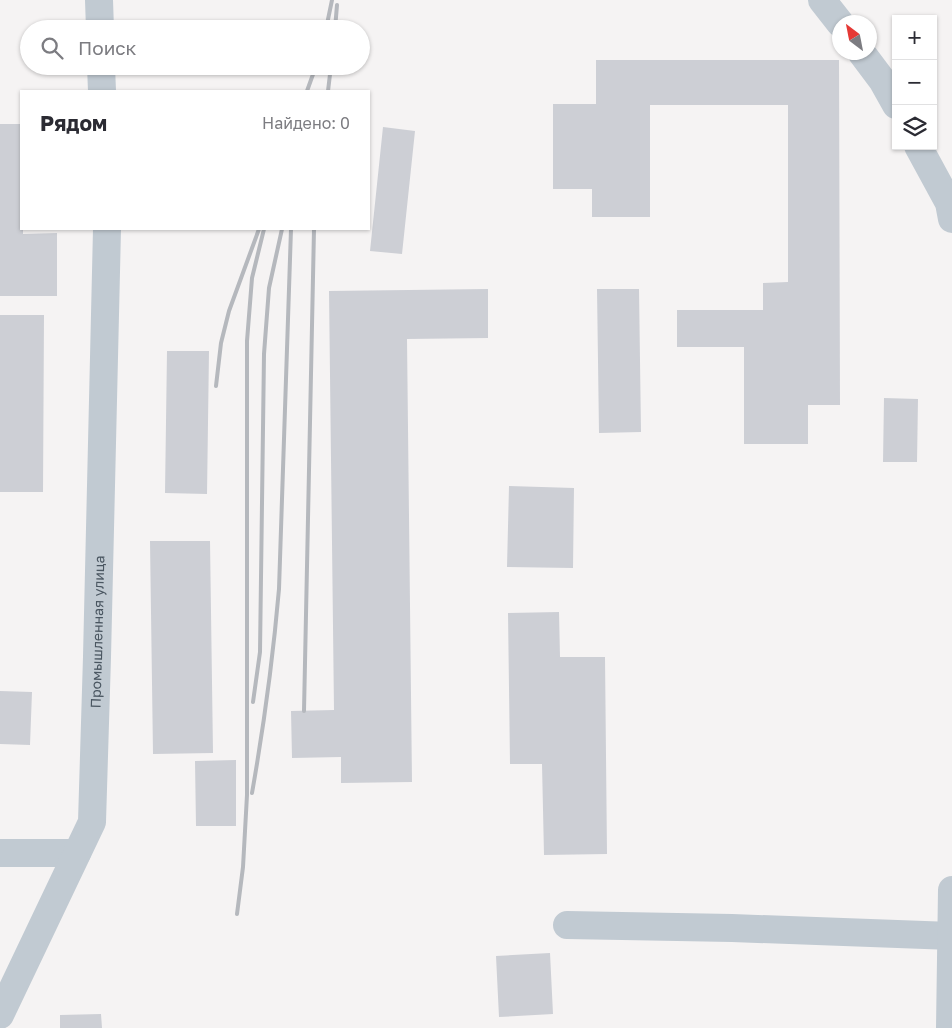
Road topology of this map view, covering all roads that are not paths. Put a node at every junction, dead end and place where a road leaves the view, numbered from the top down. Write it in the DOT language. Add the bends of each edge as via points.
graph roads {
  1 [pos="100,0"];
  2 [pos="822,0"];
  3 [pos="834,15"];
  4 [pos="100,20"];
  5 [pos="868,60"];
  6 [pos="101,75"];
  7 [pos="102,90"];
  8 [pos="892,98"];
  9 [pos="920,150"];
  10 [pos="952,219"];
  11 [pos="107,230"];
  12 [pos="0,853"];
  13 [pos="77,853"];
  14 [pos="952,890"];
  15 [pos="567,925"];
  16 [pos="952,936"];
  17 [pos="0,1014"];
  18 [pos="950,1028"];
  1 -- 4 [label="street"];
  2 -- 3 [label="street"];
  5 -- 8 [label="street"];
  6 -- 7 [label="street"];
  9 -- 10 [label="street" via="950,203"];
  11 -- 13 [label="street, Промышленная улица" via="92,822"];
  12 -- 13 [label="street"];
  13 -- 17 [label="street, Промышленная улица"];
  14 -- 16 [label="street"];
  15 -- 16 [label="street"];
  16 -- 18 [label="street"];
}
